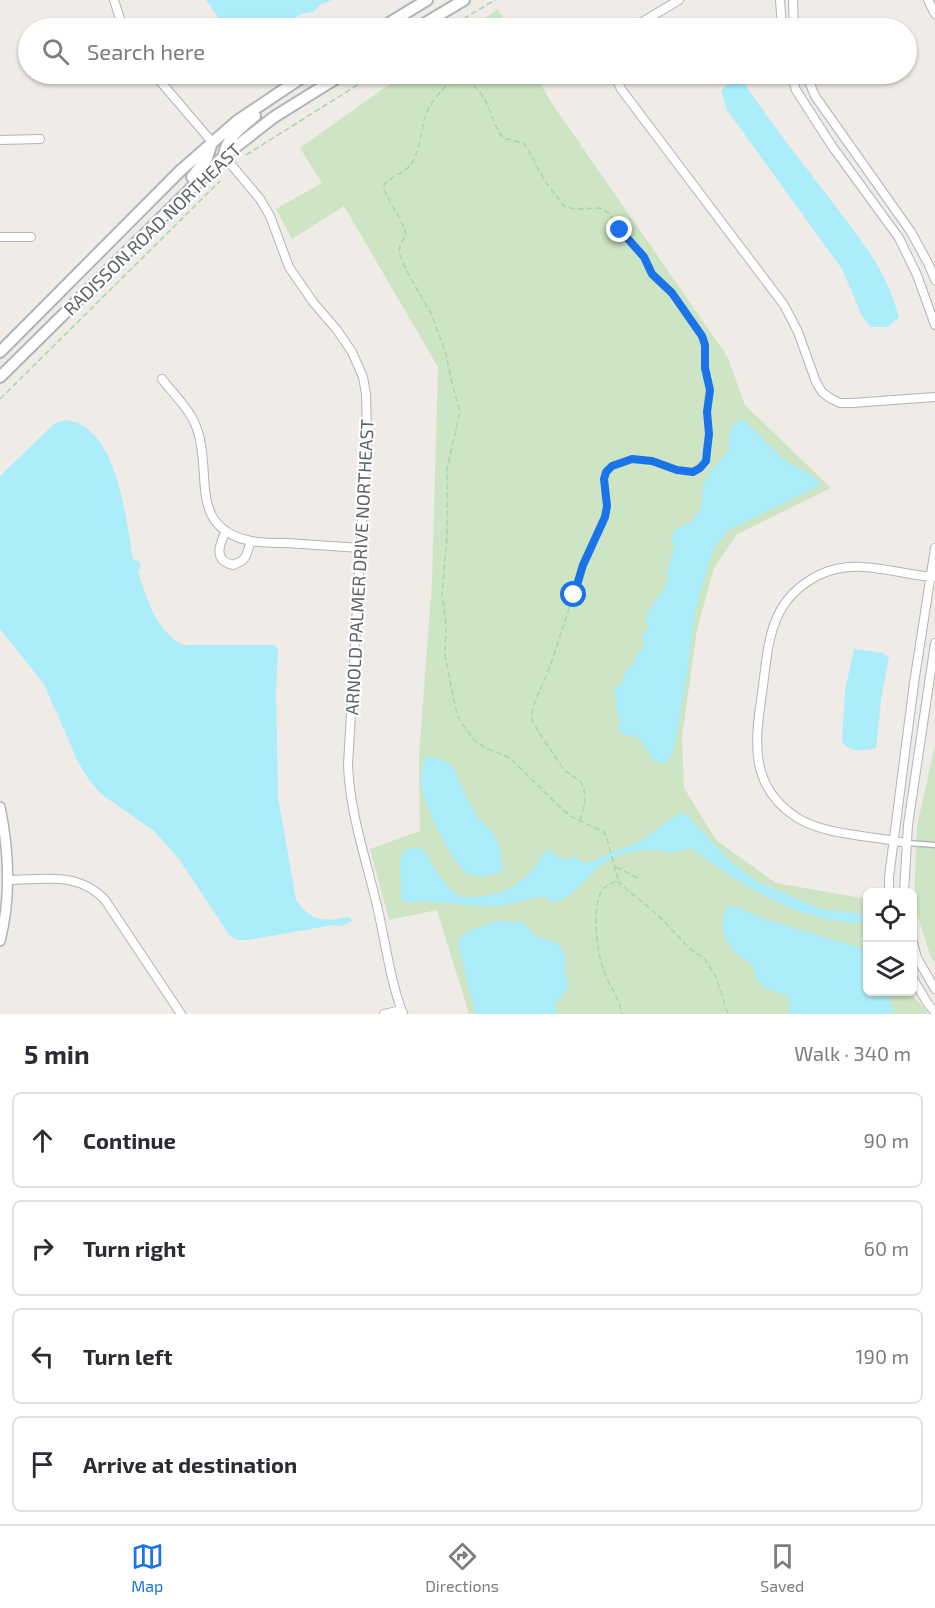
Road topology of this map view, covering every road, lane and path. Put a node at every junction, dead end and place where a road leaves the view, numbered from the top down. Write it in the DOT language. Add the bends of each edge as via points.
graph roads {
  1 [pos="114,0"];
  2 [pos="427,0"];
  3 [pos="464,0"];
  4 [pos="495,0"];
  5 [pos="680,0"];
  6 [pos="780,0"];
  7 [pos="793,0"];
  8 [pos="928,0"];
  9 [pos="935,14"];
  10 [pos="120,18"];
  11 [pos="397,18"];
  12 [pos="434,18"];
  13 [pos="465,18"];
  14 [pos="649,18"];
  15 [pos="781,18"];
  16 [pos="794,18"];
  17 [pos="163,84"];
  18 [pos="291,84"];
  19 [pos="327,84"];
  20 [pos="359,84"];
  21 [pos="447,84"];
  22 [pos="470,84"];
  23 [pos="619,84"];
  24 [pos="794,84"];
  25 [pos="810,84"];
  26 [pos="265,101"];
  27 [pos="40,139"];
  28 [pos="0,140"];
  29 [pos="212,142"];
  30 [pos="246,155"];
  31 [pos="224,156"];
  32 [pos="220,181"];
  33 [pos="170,208"];
  34 [pos="0,237"];
  35 [pos="31,237"];
  36 [pos="935,280"];
  37 [pos="935,325"];
  38 [pos="0,352"];
  39 [pos="0,376"];
  40 [pos="162,379"];
  41 [pos="935,397"];
  42 [pos="0,399"];
  43 [pos="226,531"];
  44 [pos="251,541"];
  45 [pos="361,548"];
  46 [pos="935,548"];
  47 [pos="933,577"];
  48 [pos="935,643"];
  49 [pos="0,807"];
  50 [pos="580,821"];
  51 [pos="894,840"];
  52 [pos="906,843"];
  53 [pos="935,844"];
  54 [pos="615,867"];
  55 [pos="638,878"];
  56 [pos="7,880"];
  57 [pos="617,880"];
  58 [pos="889,888"];
  59 [pos="904,888"];
  60 [pos="0,941"];
  61 [pos="913,942"];
  62 [pos="917,985"];
  63 [pos="935,989"];
  64 [pos="402,1012"];
  65 [pos="935,1012"];
  66 [pos="181,1014"];
  67 [pos="384,1014"];
  68 [pos="622,1014"];
  69 [pos="728,1014"];
  1 -- 10 [label="street"];
  2 -- 11 [label="main road"];
  3 -- 12 [label="main road"];
  4 -- 13 [label="path"];
  5 -- 14 [label="street"];
  6 -- 15 [label="street"];
  7 -- 16 [label="street"];
  8 -- 9 [label="street"];
  17 -- 29 [label="street"];
  18 -- 26 [label="main road, RADISSON ROAD NORTHEAST"];
  19 -- 31 [label="main road, RADISSON ROAD NORTHEAST" via="274,117"];
  20 -- 30 [label="path"];
  21 -- 50 [label="path" via="426,111 420,147 412,163 384,184 405,229 399,252 446,354 460,412 445,483 447,536 442,594 446,665 459,719 474,740 510,758 562,809"];
  22 -- 50 [label="path" via="477,88 489,107 503,138 523,143 550,191 564,206 600,208 609,213 644,257 652,274 699,328 705,345 710,390 706,461 693,472 685,472 632,459 606,472 605,517 583,565 550,667 532,706 532,720 540,734 564,770 581,782 584,789"];
  23 -- 41 [label="street" via="774,290 798,332 822,392 840,403"];
  24 -- 37 [label="street" via="832,146 898,238 917,275"];
  25 -- 36 [label="street" via="814,96 911,232"];
  26 -- 29 [label="main road, RADISSON ROAD NORTHEAST"];
  26 -- 31 [label="main road" via="260,112 238,130"];
  27 -- 28 [label="street"];
  29 -- 33 [label="main road" via="201,167 172,197"];
  29 -- 38 [label="main road, RADISSON ROAD NORTHEAST"];
  31 -- 33 [label="main road, RADISSON ROAD NORTHEAST"];
  31 -- 45 [label="street, ARNOLD PALMER DRIVE NORTHEAST" via="260,199 289,267 342,337 363,377 367,434"];
  32 -- 42 [label="path"];
  33 -- 39 [label="main road, RADISSON ROAD NORTHEAST"];
  34 -- 35 [label="street"];
  40 -- 43 [label="street" via="192,416 202,449 208,510"];
  43 -- 44 [label="street"];
  43 -- 44 [label="street" via="218,550 227,563 242,561"];
  44 -- 45 [label="street"];
  45 -- 64 [label="street, ARNOLD PALMER DRIVE NORTHEAST" via="349,789"];
  46 -- 47 [label="street"];
  47 -- 51 [label="street" via="914,682"];
  47 -- 51 [label="street" via="852,566 821,573 796,591 773,625 757,725 756,751 762,773 776,798 796,817 827,829"];
  48 -- 52 [label="street"];
  49 -- 56 [label="street"];
  50 -- 54 [label="path" via="604,832"];
  51 -- 52 [label="street"];
  51 -- 58 [label="street"];
  52 -- 53 [label="lane"];
  52 -- 59 [label="street"];
  54 -- 55 [label="path"];
  54 -- 57 [label="path"];
  56 -- 60 [label="street"];
  56 -- 66 [label="street" via="76,880 96,890"];
  57 -- 68 [label="path" via="599,895 597,926 603,970 616,992"];
  57 -- 69 [label="path" via="704,958 716,977"];
  61 -- 63 [label="street" via="917,958"];
  62 -- 65 [label="street"];
  64 -- 67 [label="street"];
}
